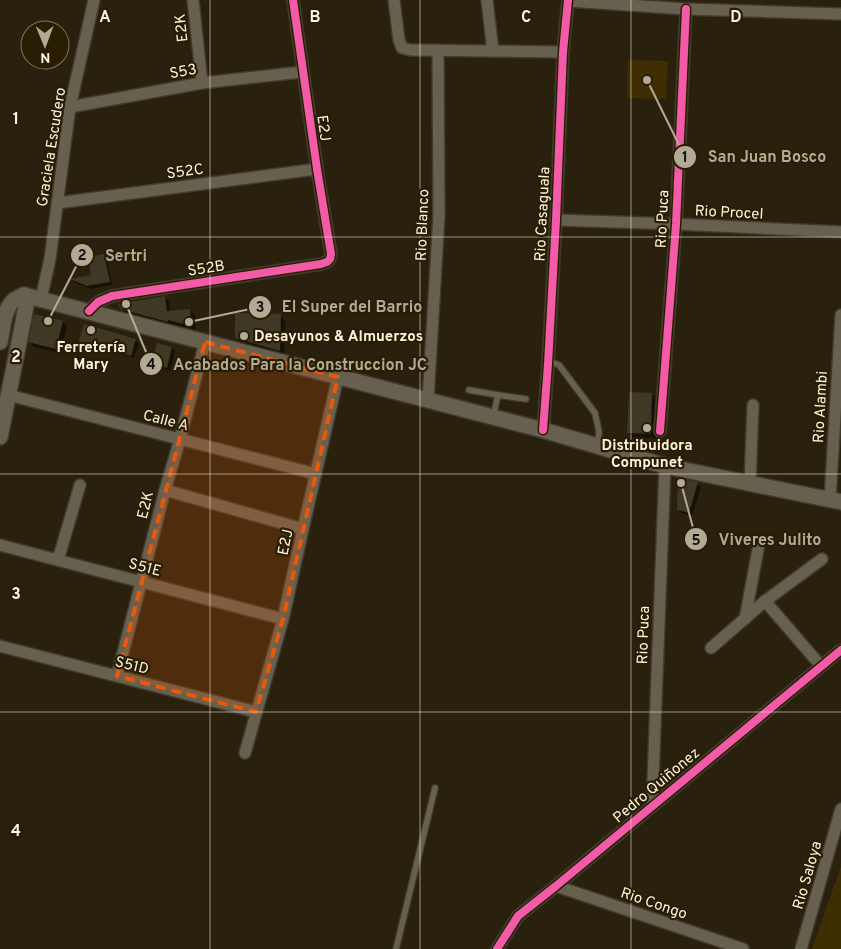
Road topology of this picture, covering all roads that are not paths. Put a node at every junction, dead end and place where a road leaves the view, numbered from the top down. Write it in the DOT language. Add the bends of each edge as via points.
graph roads {
  1 [pos="94,0"];
  2 [pos="192,0"];
  3 [pos="293,0"];
  4 [pos="394,0"];
  5 [pos="487,0"];
  6 [pos="568,0"];
  7 [pos="686,9"];
  8 [pos="841,14"];
  9 [pos="438,50"];
  10 [pos="493,51"];
  11 [pos="563,52"];
  12 [pos="302,72"];
  13 [pos="202,83"];
  14 [pos="70,107"];
  15 [pos="317,169"];
  16 [pos="57,203"];
  17 [pos="556,220"];
  18 [pos="676,224"];
  19 [pos="841,232"];
  20 [pos="330,259"];
  21 [pos="24,295"];
  22 [pos="41,299"];
  23 [pos="89,311"];
  24 [pos="841,316"];
  25 [pos="0,342"];
  26 [pos="205,342"];
  27 [pos="840,350"];
  28 [pos="548,364"];
  29 [pos="338,377"];
  30 [pos="469,390"];
  31 [pos="8,395"];
  32 [pos="498,395"];
  33 [pos="526,399"];
  34 [pos="428,400"];
  35 [pos="753,405"];
  36 [pos="493,417"];
  37 [pos="543,430"];
  38 [pos="660,431"];
  39 [pos="0,437"];
  40 [pos="180,439"];
  41 [pos="598,446"];
  42 [pos="665,466"];
  43 [pos="316,474"];
  44 [pos="750,483"];
  45 [pos="80,485"];
  46 [pos="165,490"];
  47 [pos="835,501"];
  48 [pos="303,529"];
  49 [pos="0,544"];
  50 [pos="759,544"];
  51 [pos="822,559"];
  52 [pos="58,560"];
  53 [pos="142,582"];
  54 [pos="766,601"];
  55 [pos="283,619"];
  56 [pos="745,619"];
  57 [pos="0,646"];
  58 [pos="711,648"];
  59 [pos="841,650"];
  60 [pos="821,666"];
  61 [pos="116,676"];
  62 [pos="256,712"];
  63 [pos="245,753"];
  64 [pos="435,788"];
  65 [pos="652,806"];
  66 [pos="841,809"];
  67 [pos="556,886"];
  68 [pos="396,949"];
  69 [pos="497,949"];
  70 [pos="743,949"];
  71 [pos="801,949"];
  1 -- 14 [label="street, Graciela Escudero"];
  2 -- 13 [label="street, E2K"];
  3 -- 12 [label="street, E2J"];
  4 -- 9 [label="street" via="402,48"];
  5 -- 10 [label="street"];
  6 -- 7 [label="street"];
  6 -- 11 [label="street, Rio Casaguala"];
  7 -- 8 [label="street"];
  7 -- 18 [label="street, Rio Puca"];
  9 -- 10 [label="street"];
  9 -- 34 [label="street, Rio Blanco" via="439,215"];
  10 -- 11 [label="street"];
  11 -- 17 [label="street, Rio Casaguala"];
  12 -- 13 [label="street, S53"];
  12 -- 15 [label="street, E2J"];
  13 -- 14 [label="street, S53"];
  14 -- 16 [label="street, Graciela Escudero"];
  15 -- 16 [label="street, S52C"];
  15 -- 20 [label="street, E2J"];
  16 -- 22 [label="street, Graciela Escudero"];
  17 -- 18 [label="street, Rio Procel"];
  17 -- 28 [label="street, Rio Casaguala"];
  18 -- 19 [label="street, Rio Procel"];
  18 -- 38 [label="street, Rio Puca"];
  20 -- 23 [label="street, S52B" via="321,264 112,296 98,302"];
  21 -- 22 [label="main road"];
  21 -- 25 [label="main road" via="8,308"];
  21 -- 31 [label="main road" via="26,306"];
  22 -- 23 [label="main road"];
  23 -- 26 [label="main road"];
  24 -- 27 [label="street, Rio Alambi"];
  26 -- 29 [label="main road"];
  26 -- 40 [label="street, E2K"];
  27 -- 47 [label="street, Rio Alambi"];
  28 -- 37 [label="street, Rio Casaguala"];
  28 -- 41 [label="lane" via="559,365 595,413"];
  29 -- 34 [label="main road"];
  29 -- 43 [label="street, E2J"];
  30 -- 32 [label="lane"];
  31 -- 39 [label="main road"];
  31 -- 40 [label="street, Calle A"];
  32 -- 33 [label="lane"];
  32 -- 36 [label="lane"];
  34 -- 36 [label="main road"];
  35 -- 44 [label="street"];
  36 -- 37 [label="main road"];
  37 -- 41 [label="main road"];
  40 -- 43 [label="street, Calle A"];
  40 -- 46 [label="street, E2K"];
  41 -- 42 [label="main road"];
  42 -- 44 [label="main road"];
  42 -- 65 [label="street, Rio Puca"];
  43 -- 48 [label="street, E2J"];
  44 -- 47 [label="main road"];
  45 -- 52 [label="street"];
  46 -- 48 [label="street"];
  46 -- 53 [label="street, E2K"];
  48 -- 55 [label="street, E2J"];
  49 -- 52 [label="street, S51E"];
  50 -- 56 [label="street"];
  51 -- 54 [label="street"];
  52 -- 53 [label="street, S51E"];
  53 -- 55 [label="street, S51E"];
  53 -- 61 [label="street, E2K"];
  54 -- 56 [label="street"];
  54 -- 60 [label="street"];
  55 -- 62 [label="street, E2J"];
  56 -- 58 [label="street"];
  57 -- 61 [label="street, S51D"];
  59 -- 60 [label="street, Pedro Quiñonez"];
  60 -- 65 [label="street, Pedro Quiñonez"];
  61 -- 62 [label="street, S51D"];
  62 -- 63 [label="street, E2J"];
  64 -- 68 [label="lane"];
  65 -- 67 [label="street, Pedro Quiñonez"];
  66 -- 71 [label="street, Rio Saloya"];
  67 -- 69 [label="street, Pedro Quiñonez" via="518,916"];
  67 -- 70 [label="street, Rio Congo"];
}
